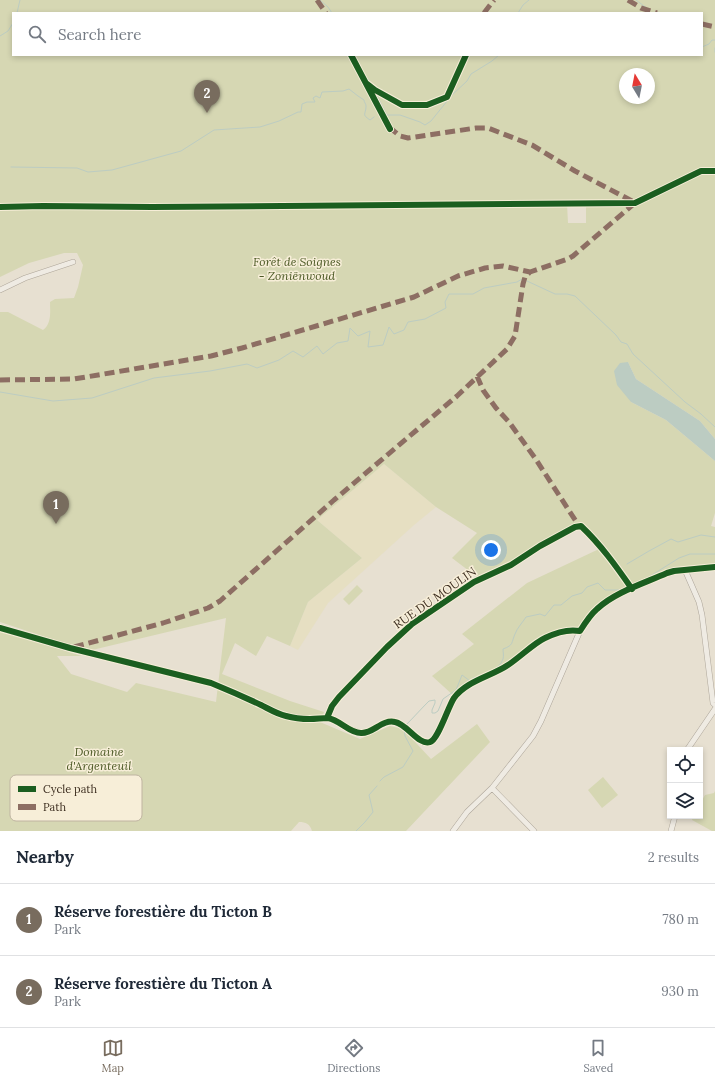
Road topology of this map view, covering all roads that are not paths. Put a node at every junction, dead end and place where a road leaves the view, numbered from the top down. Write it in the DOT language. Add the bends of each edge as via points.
graph roads {
  1 [pos="715,170"];
  2 [pos="636,203"];
  3 [pos="73,262"];
  4 [pos="0,290"];
  5 [pos="715,568"];
  6 [pos="686,570"];
  7 [pos="632,589"];
  8 [pos="0,628"];
  9 [pos="580,631"];
  10 [pos="713,684"];
  11 [pos="715,705"];
  12 [pos="715,709"];
  13 [pos="327,718"];
  14 [pos="689,747"];
  15 [pos="492,788"];
  16 [pos="674,819"];
  17 [pos="453,831"];
  18 [pos="534,831"];
  19 [pos="671,831"];
  1 -- 2 [label="street" via="701,171"];
  3 -- 4 [label="street" via="25,278"];
  5 -- 6 [label="street"];
  6 -- 7 [label="street" via="667,573"];
  6 -- 10 [label="street" via="699,602"];
  7 -- 9 [label="street" via="604,603 587,619"];
  7 -- 13 [label="street, RUE DU MOULIN" via="612,560 579,526 540,546 511,565 480,579 412,624 372,662 332,706"];
  8 -- 13 [label="street" via="211,683 284,716 308,720"];
  9 -- 13 [label="street" via="552,635 541,640 507,666 461,691 449,707 434,740 429,743 424,743 394,722 387,722 361,733"];
  9 -- 15 [label="street" via="534,736"];
  10 -- 11 [label="street"];
  12 -- 14 [label="street"];
  15 -- 17 [label="street"];
  15 -- 18 [label="street"];
  16 -- 19 [label="street"];
}
